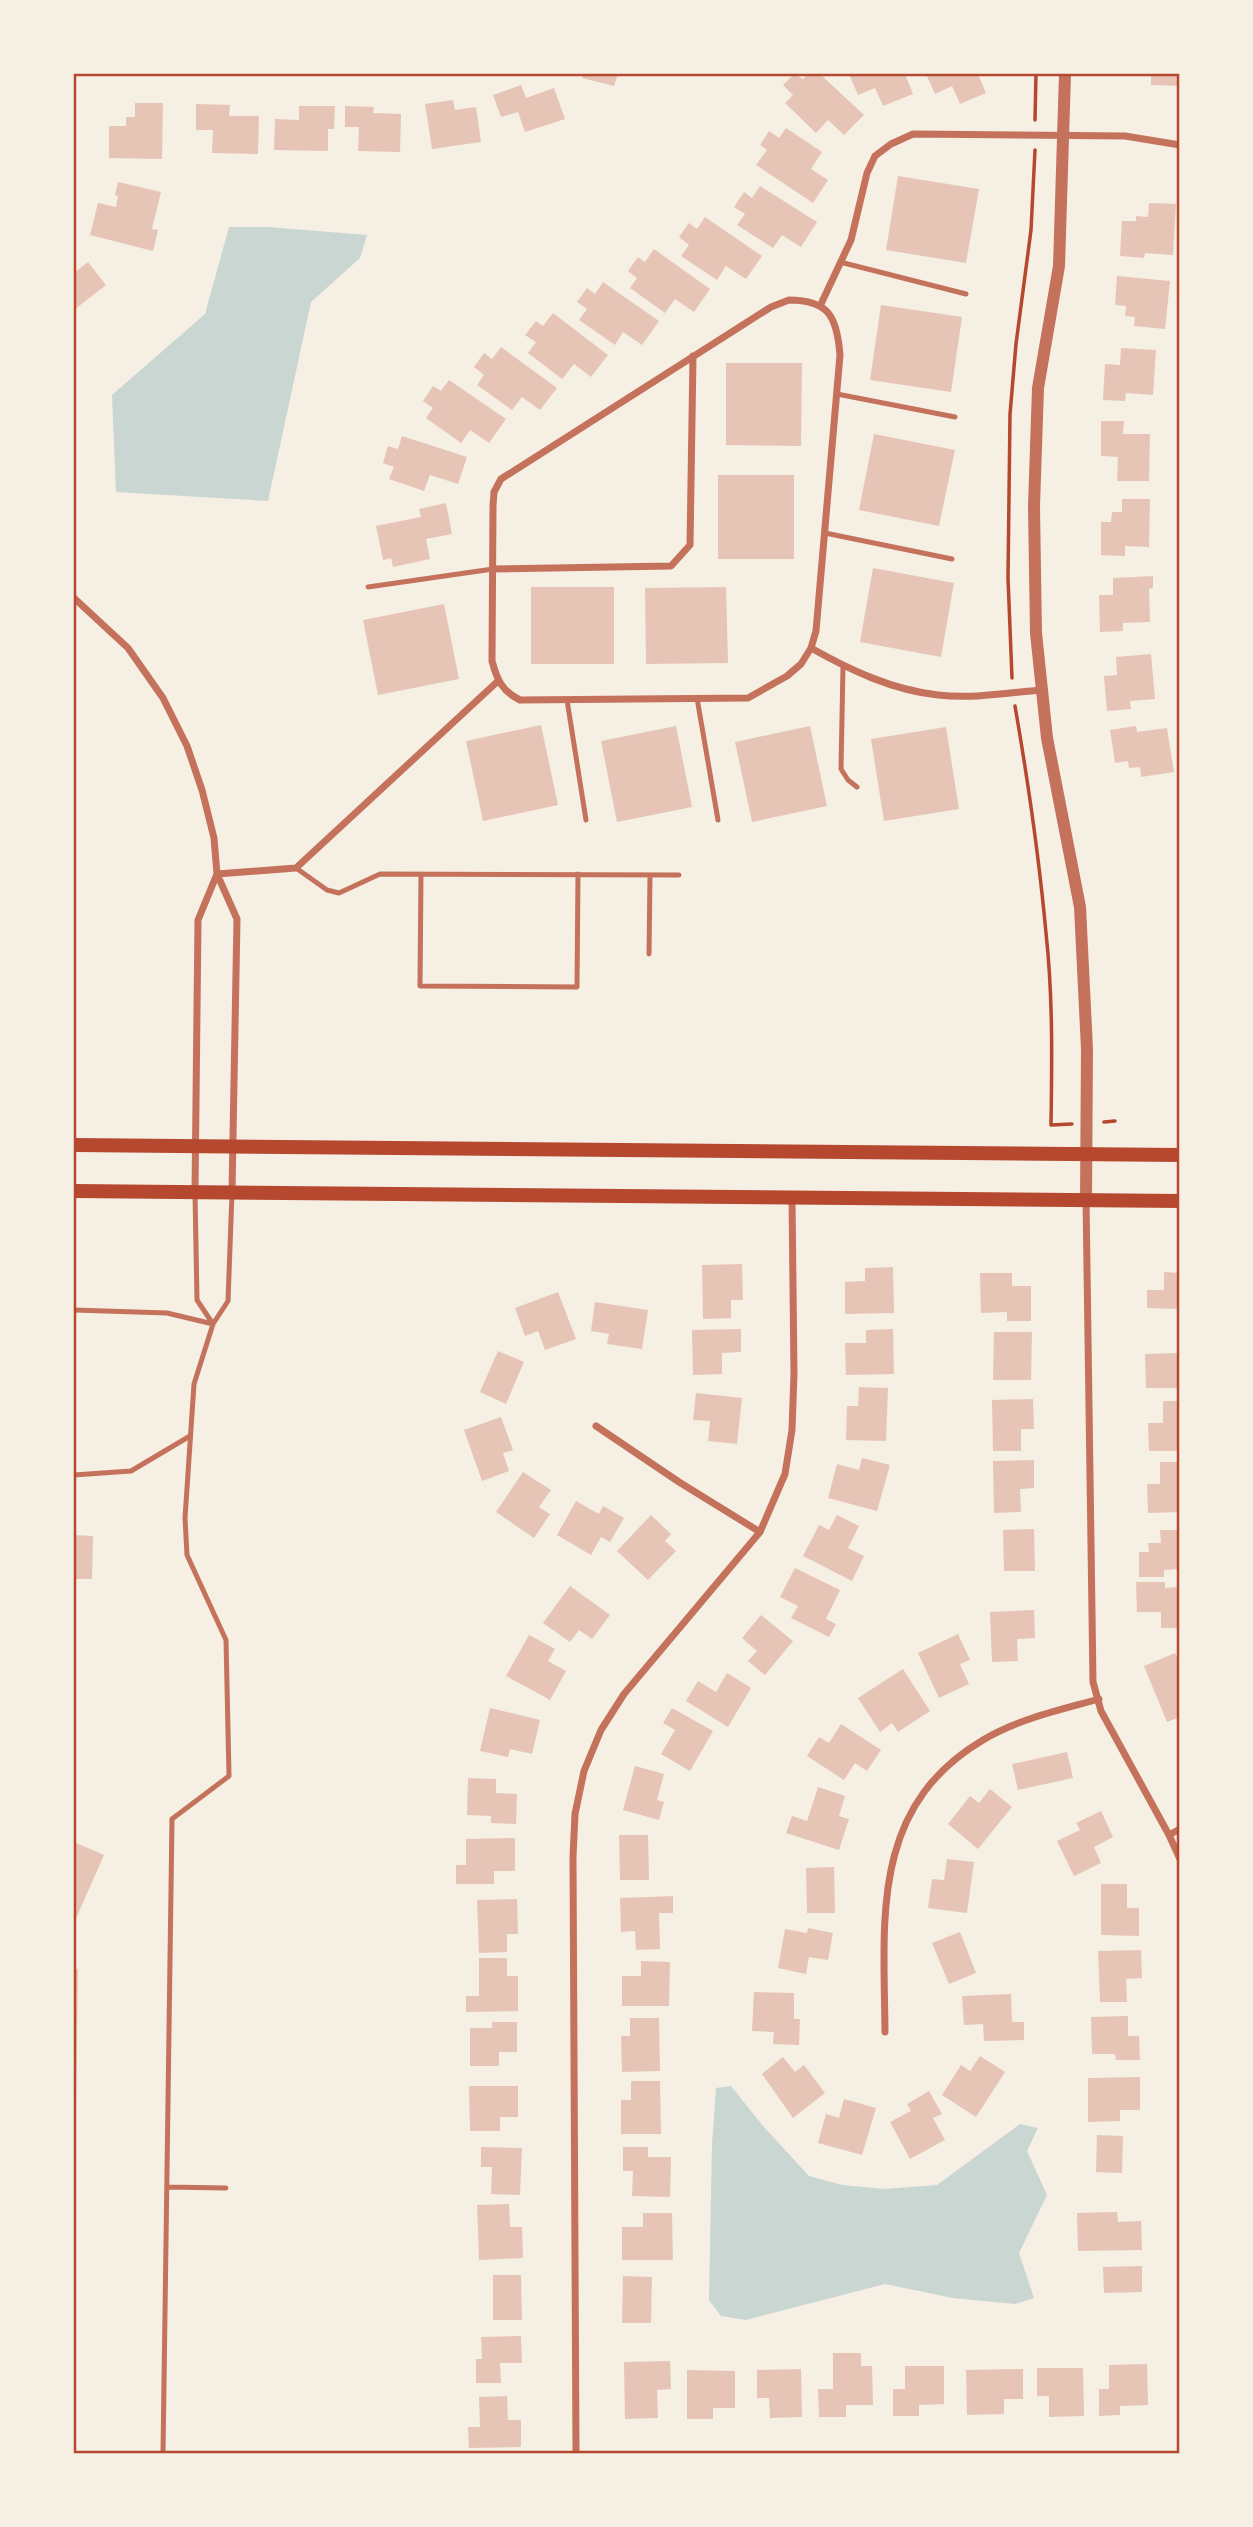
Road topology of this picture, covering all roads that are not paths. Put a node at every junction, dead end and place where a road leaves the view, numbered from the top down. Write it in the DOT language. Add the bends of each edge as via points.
graph roads {
  1 [pos="1065,74"];
  2 [pos="1065,135"];
  3 [pos="1180,145"];
  4 [pos="840,262"];
  5 [pos="966,294"];
  6 [pos="821,304"];
  7 [pos="693,356"];
  8 [pos="836,394"];
  9 [pos="956,417"];
  10 [pos="825,533"];
  11 [pos="953,559"];
  12 [pos="493,569"];
  13 [pos="368,587"];
  14 [pos="74,598"];
  15 [pos="811,648"];
  16 [pos="843,666"];
  17 [pos="498,681"];
  18 [pos="1041,690"];
  19 [pos="696,698"];
  20 [pos="567,699"];
  21 [pos="857,788"];
  22 [pos="586,820"];
  23 [pos="718,820"];
  24 [pos="296,868"];
  25 [pos="217,874"];
  26 [pos="421,874"];
  27 [pos="578,874"];
  28 [pos="650,875"];
  29 [pos="679,875"];
  30 [pos="649,954"];
  31 [pos="74,1145"];
  32 [pos="198,1146"];
  33 [pos="234,1146"];
  34 [pos="1087,1153"];
  35 [pos="1180,1156"];
  36 [pos="74,1191"];
  37 [pos="195,1193"];
  38 [pos="232,1193"];
  39 [pos="792,1198"];
  40 [pos="1086,1199"];
  41 [pos="1180,1201"];
  42 [pos="74,1310"];
  43 [pos="214,1324"];
  44 [pos="596,1426"];
  45 [pos="190,1437"];
  46 [pos="74,1475"];
  47 [pos="760,1532"];
  48 [pos="1099,1699"];
  49 [pos="1180,1829"];
  50 [pos="1169,1835"];
  51 [pos="1180,1859"];
  52 [pos="885,2032"];
  53 [pos="167,2187"];
  54 [pos="226,2188"];
  55 [pos="163,2454"];
  56 [pos="576,2454"];
  1 -- 2 [label="street"];
  2 -- 3 [label="street" via="1145,137"];
  2 -- 4 [label="street" via="913,134 891,144 875,156 867,173 851,240"];
  2 -- 18 [label="street" via="1059,266 1038,388 1034,506"];
  4 -- 5 [label="lane"];
  4 -- 6 [label="street"];
  6 -- 7 [label="street" via="789,300 771,307"];
  6 -- 8 [label="street" via="839,336"];
  7 -- 12 [label="street" via="501,479 494,492"];
  7 -- 12 [label="street" via="690,545 671,566"];
  8 -- 9 [label="lane"];
  8 -- 10 [label="street"];
  10 -- 11 [label="lane"];
  10 -- 15 [label="street"];
  12 -- 13 [label="lane"];
  12 -- 17 [label="street" via="492,662"];
  14 -- 25 [label="street" via="128,648 163,698 202,790"];
  15 -- 16 [label="street"];
  15 -- 19 [label="street" via="787,676 748,698"];
  16 -- 18 [label="street" via="937,695"];
  16 -- 21 [label="lane" via="841,769"];
  17 -- 20 [label="street" via="507,694 520,699"];
  17 -- 24 [label="street"];
  18 -- 34 [label="street" via="1080,907"];
  19 -- 20 [label="street"];
  19 -- 23 [label="lane"];
  20 -- 22 [label="lane"];
  24 -- 25 [label="street"];
  24 -- 26 [label="lane" via="339,893 380,874"];
  25 -- 32 [label="street" via="198,920"];
  25 -- 33 [label="street" via="237,919"];
  26 -- 27 [label="lane"];
  26 -- 27 [label="lane" via="420,986 566,987 577,987"];
  27 -- 28 [label="lane"];
  28 -- 29 [label="lane"];
  28 -- 30 [label="lane"];
  31 -- 32 [label="main road"];
  32 -- 33 [label="main road"];
  32 -- 37 [label="street"];
  33 -- 34 [label="main road"];
  33 -- 38 [label="street"];
  34 -- 35 [label="main road"];
  34 -- 40 [label="street"];
  36 -- 37 [label="main road"];
  37 -- 38 [label="main road"];
  37 -- 43 [label="lane" via="197,1300"];
  38 -- 39 [label="main road"];
  38 -- 43 [label="lane" via="228,1301"];
  39 -- 40 [label="main road"];
  39 -- 47 [label="street" via="792,1430 785,1474"];
  40 -- 41 [label="main road"];
  40 -- 48 [label="street" via="1091,1651"];
  42 -- 43 [label="lane" via="167,1313"];
  43 -- 45 [label="lane" via="194,1384"];
  44 -- 47 [label="street"];
  45 -- 46 [label="lane" via="131,1471"];
  45 -- 53 [label="lane" via="187,1555 226,1640 229,1776 172,1819"];
  47 -- 56 [label="street" via="624,1694 601,1730 584,1771 575,1814"];
  48 -- 50 [label="street" via="1114,1738"];
  48 -- 52 [label="street" via="1021,1722 982,1740 950,1764 922,1795 901,1831 889,1870 884,1912"];
  49 -- 50 [label="street"];
  50 -- 51 [label="street"];
  53 -- 54 [label="lane"];
  53 -- 55 [label="lane"];
}
